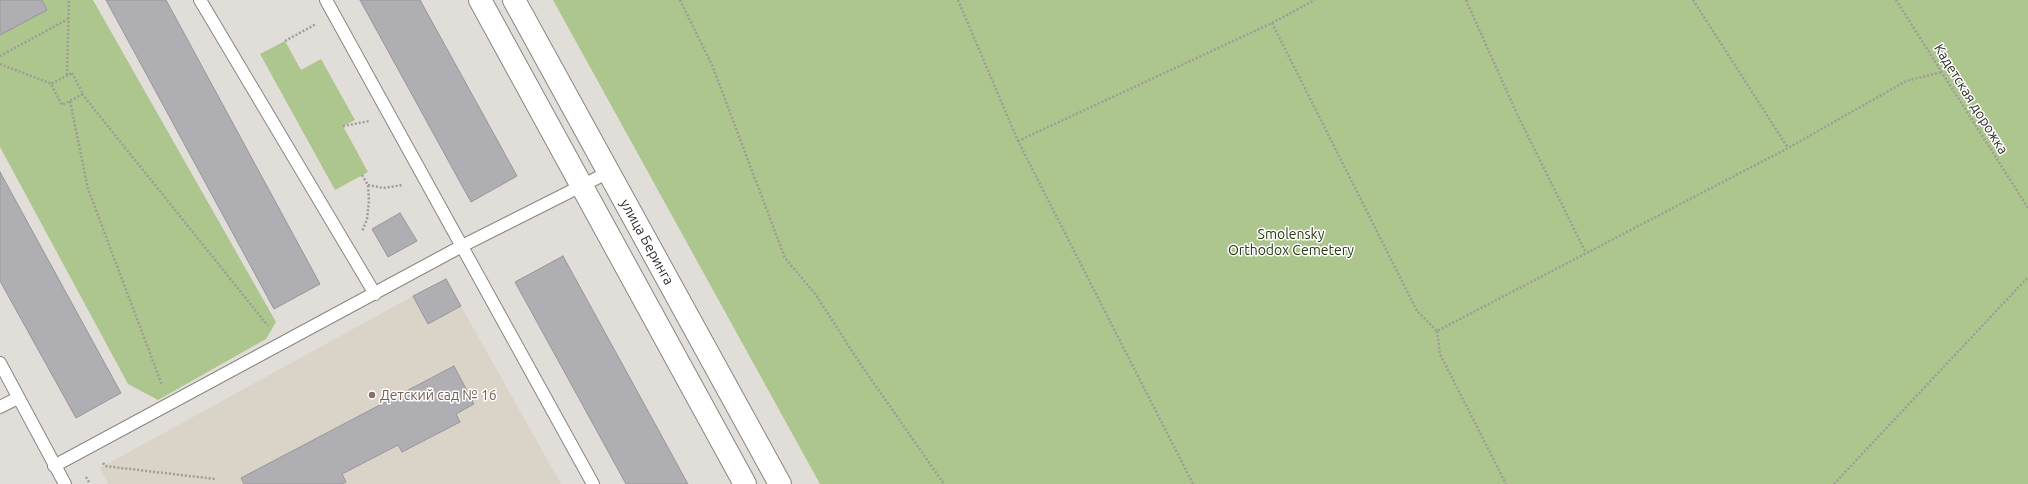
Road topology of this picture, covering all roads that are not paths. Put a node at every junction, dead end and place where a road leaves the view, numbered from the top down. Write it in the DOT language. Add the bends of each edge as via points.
graph roads {
  1 [pos="200,0"];
  2 [pos="326,0"];
  3 [pos="480,0"];
  4 [pos="514,0"];
  5 [pos="609,172"];
  6 [pos="582,186"];
  7 [pos="462,246"];
  8 [pos="376,294"];
  9 [pos="0,363"];
  10 [pos="18,398"];
  11 [pos="0,407"];
  12 [pos="54,466"];
  13 [pos="65,484"];
  14 [pos="593,484"];
  15 [pos="745,484"];
  16 [pos="780,484"];
  1 -- 8 [label="lane"];
  2 -- 7 [label="lane"];
  3 -- 6 [label="street"];
  4 -- 5 [label="street, улица Беринга"];
  5 -- 6 [label="lane"];
  5 -- 16 [label="street, улица Беринга"];
  6 -- 7 [label="lane"];
  6 -- 15 [label="street"];
  7 -- 8 [label="lane"];
  7 -- 14 [label="lane"];
  8 -- 12 [label="lane"];
  9 -- 10 [label="lane"];
  10 -- 11 [label="lane"];
  10 -- 12 [label="lane"];
  12 -- 13 [label="lane"];
}
